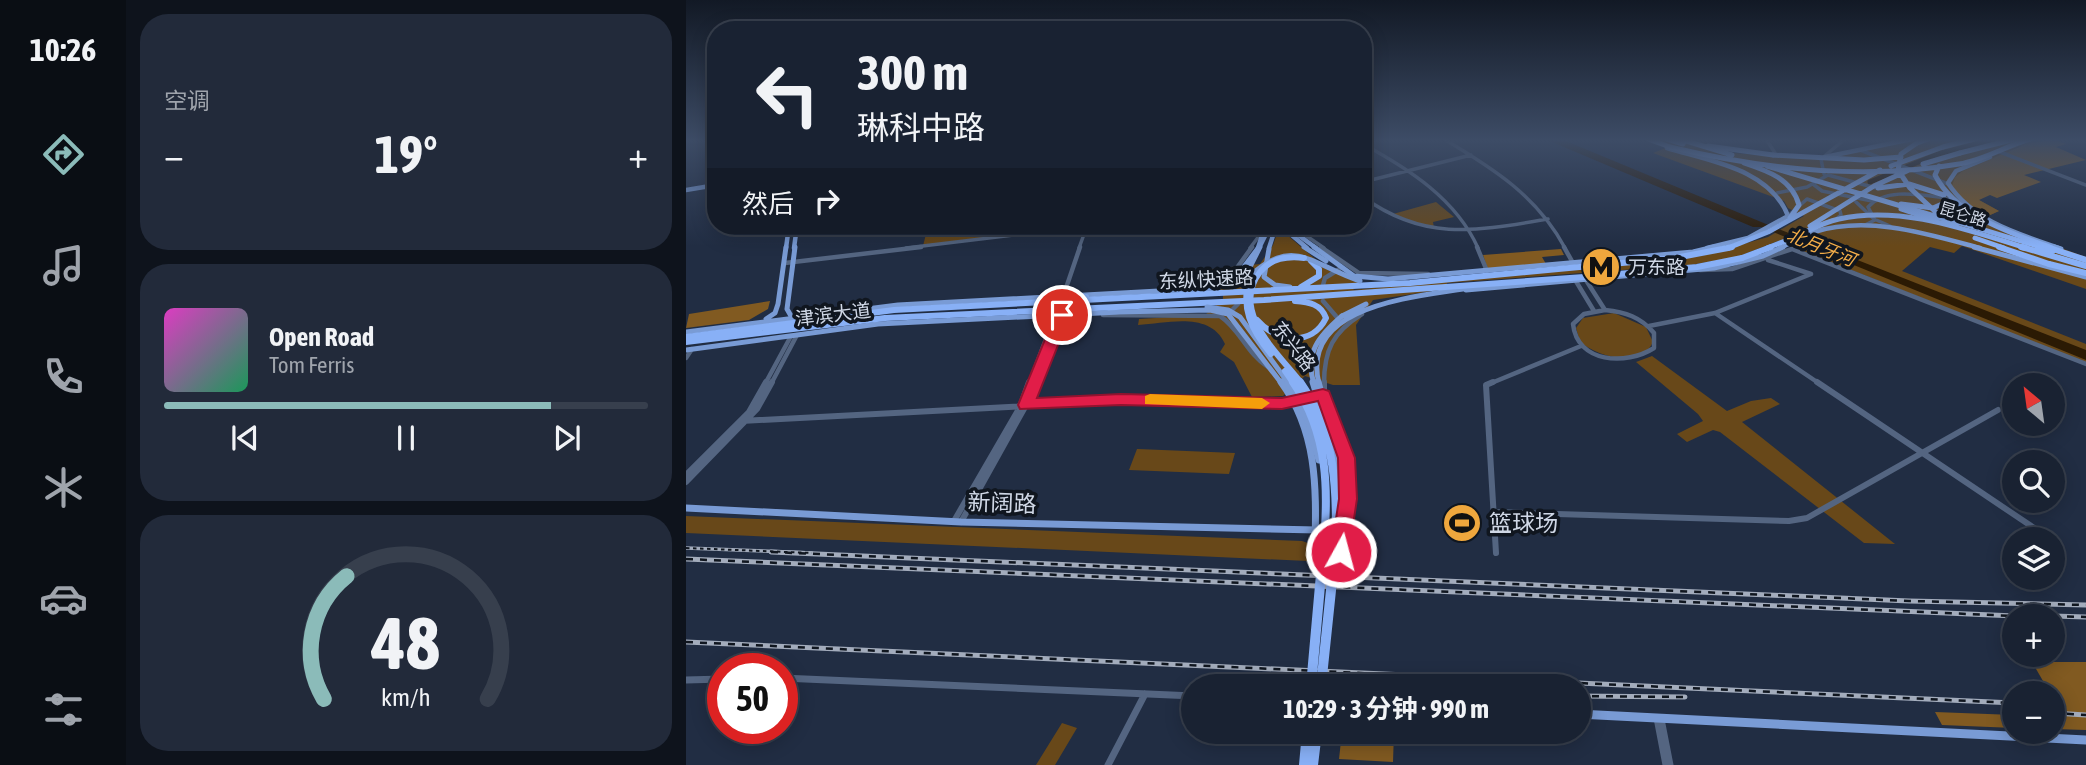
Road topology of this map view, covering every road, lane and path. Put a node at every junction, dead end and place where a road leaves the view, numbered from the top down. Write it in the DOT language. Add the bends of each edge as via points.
graph roads {
  1 [pos="1389,175"];
  2 [pos="1410,175"];
  3 [pos="1500,175"];
  4 [pos="1746,175"];
  5 [pos="1771,175"];
  6 [pos="1785,175"];
  7 [pos="1791,175"];
  8 [pos="1794,175"];
  9 [pos="1796,175"];
  10 [pos="1801,175"];
  11 [pos="1812,175"];
  12 [pos="1822,175"];
  13 [pos="1837,175"];
  14 [pos="1851,175"];
  15 [pos="1873,175"];
  16 [pos="1898,175"];
  17 [pos="1901,175"];
  18 [pos="1927,175"];
  19 [pos="1936,175"];
  20 [pos="1953,175"];
  21 [pos="2059,175"];
  22 [pos="1820,178"];
  23 [pos="1843,178"];
  24 [pos="1372,179"];
  25 [pos="1947,181"];
  26 [pos="1813,184"];
  27 [pos="707,185"];
  28 [pos="2086,185"];
  29 [pos="1839,186"];
  30 [pos="1874,187"];
  31 [pos="686,189"];
  32 [pos="1820,190"];
  33 [pos="1777,191"];
  34 [pos="1834,193"];
  35 [pos="1958,198"];
  36 [pos="1875,199"];
  37 [pos="1849,200"];
  38 [pos="1893,202"];
  39 [pos="1372,205"];
  40 [pos="1788,216"];
  41 [pos="1548,219"];
  42 [pos="1875,220"];
  43 [pos="1862,225"];
  44 [pos="1782,226"];
  45 [pos="1892,227"];
  46 [pos="1469,229"];
  47 [pos="1815,232"];
  48 [pos="788,235"];
  49 [pos="796,235"];
  50 [pos="1030,235"];
  51 [pos="1085,235"];
  52 [pos="1085,235"];
  53 [pos="1261,235"];
  54 [pos="1270,235"];
  55 [pos="1272,235"];
  56 [pos="1273,235"];
  57 [pos="1287,235"];
  58 [pos="1289,235"];
  59 [pos="1290,235"];
  60 [pos="1783,242"];
  61 [pos="1792,248"];
  62 [pos="2026,248"];
  63 [pos="1695,253"];
  64 [pos="1766,259"];
  65 [pos="792,262"];
  66 [pos="2086,262"];
  67 [pos="785,263"];
  68 [pos="1573,263"];
  69 [pos="1341,268"];
  70 [pos="1699,269"];
  71 [pos="1487,271"];
  72 [pos="1253,275"];
  73 [pos="2086,275"];
  74 [pos="1443,277"];
  75 [pos="1574,279"];
  76 [pos="1586,280"];
  77 [pos="1360,281"];
  78 [pos="1490,283"];
  79 [pos="1231,284"];
  80 [pos="1323,285"];
  81 [pos="1299,288"];
  82 [pos="1238,289"];
  83 [pos="1455,290"];
  84 [pos="1163,291"];
  85 [pos="1073,295"];
  86 [pos="1053,296"];
  87 [pos="1187,296"];
  88 [pos="1265,296"];
  89 [pos="1426,296"];
  90 [pos="1104,300"];
  91 [pos="1323,301"];
  92 [pos="1251,303"];
  93 [pos="1238,304"];
  94 [pos="1116,309"];
  95 [pos="1605,310"];
  96 [pos="1594,311"];
  97 [pos="1715,313"];
  98 [pos="951,314"];
  99 [pos="1082,314"];
  100 [pos="1228,314"];
  101 [pos="1059,315"];
  102 [pos="791,316"];
  103 [pos="985,318"];
  104 [pos="1342,319"];
  105 [pos="764,320"];
  106 [pos="730,326"];
  107 [pos="1649,326"];
  108 [pos="794,335"];
  109 [pos="687,342"];
  110 [pos="1581,346"];
  111 [pos="686,358"];
  112 [pos="2086,365"];
  113 [pos="1270,367"];
  114 [pos="1324,396"];
  115 [pos="1297,402"];
  116 [pos="1023,406"];
  117 [pos="1998,410"];
  118 [pos="744,421"];
  119 [pos="1924,454"];
  120 [pos="686,475"];
  121 [pos="686,482"];
  122 [pos="686,508"];
  123 [pos="1494,512"];
  124 [pos="957,521"];
  125 [pos="2033,527"];
  126 [pos="1317,530"];
  127 [pos="1335,531"];
  128 [pos="1324,551"];
  129 [pos="1496,553"];
  130 [pos="1312,674"];
  131 [pos="1322,674"];
  132 [pos="798,678"];
  133 [pos="707,679"];
  134 [pos="686,680"];
  135 [pos="1145,694"];
  136 [pos="1181,695"];
  137 [pos="1591,714"];
  138 [pos="1659,719"];
  139 [pos="2086,740"];
  140 [pos="1306,744"];
  141 [pos="1316,744"];
  142 [pos="1108,765"];
  143 [pos="1304,765"];
  144 [pos="1314,765"];
  145 [pos="1668,765"];
  1 -- 24 [label="street"];
  2 -- 46 [label="street" via="1448,205"];
  3 -- 41 [label="street"];
  4 -- 33 [label="main road"];
  5 -- 44 [label="highway, bridge" via="1797,194 1799,205"];
  6 -- 26 [label="main road"];
  7 -- 62 [label="highway, 昆仑路, bridge"];
  8 -- 22 [label="main road"];
  9 -- 66 [label="highway, 昆仑路, bridge"];
  10 -- 29 [label="highway, bridge"];
  11 -- 29 [label="highway, bridge"];
  12 -- 22 [label="street"];
  13 -- 23 [label="street"];
  14 -- 34 [label="highway, bridge" via="1852,179"];
  15 -- 34 [label="highway, bridge"];
  16 -- 37 [label="highway, bridge"];
  17 -- 73 [label="highway, bridge" via="1928,206 1956,227 1984,242"];
  18 -- 25 [label="street, bridge"];
  19 -- 66 [label="highway, bridge" via="1946,193 2001,227"];
  20 -- 25 [label="main road"];
  21 -- 28 [label="street"];
  22 -- 23 [label="street"];
  22 -- 26 [label="street"];
  23 -- 30 [label="street"];
  25 -- 35 [label="main road"];
  26 -- 32 [label="street"];
  26 -- 33 [label="street"];
  27 -- 31 [label="main road"];
  29 -- 38 [label="highway, bridge"];
  30 -- 35 [label="street"];
  30 -- 36 [label="street" via="1880,192"];
  32 -- 33 [label="street"];
  32 -- 37 [label="street"];
  33 -- 40 [label="main road"];
  34 -- 44 [label="highway, bridge"];
  35 -- 36 [label="street" via="1893,194"];
  35 -- 66 [label="main road" via="2001,224"];
  36 -- 37 [label="street"];
  36 -- 42 [label="street" via="1868,208"];
  36 -- 66 [label="main road"];
  37 -- 38 [label="highway, bridge" via="1898,183 1930,188 1949,201 1934,208"];
  37 -- 42 [label="street"];
  37 -- 60 [label="highway, bridge"];
  38 -- 66 [label="highway, bridge"];
  39 -- 46 [label="street" via="1403,224"];
  40 -- 47 [label="street" via="1807,199 1841,212"];
  40 -- 63 [label="main road, bridge" via="1763,231"];
  41 -- 46 [label="street"];
  41 -- 68 [label="street"];
  42 -- 43 [label="street"];
  42 -- 45 [label="street"];
  43 -- 45 [label="main road"];
  43 -- 47 [label="main road"];
  44 -- 63 [label="highway, 东纵快速路, bridge" via="1728,248"];
  45 -- 73 [label="main road"];
  46 -- 71 [label="street"];
  47 -- 61 [label="main road"];
  48 -- 67 [label="main road"];
  49 -- 65 [label="main road"];
  50 -- 65 [label="street"];
  51 -- 85 [label="street" via="1068,292"];
  52 -- 86 [label="street" via="1065,291"];
  53 -- 84 [label="street" via="1226,279"];
  54 -- 79 [label="main road"];
  55 -- 72 [label="main road, bridge"];
  56 -- 81 [label="main road, bridge" via="1265,279"];
  57 -- 77 [label="main road, bridge"];
  58 -- 69 [label="main road"];
  59 -- 74 [label="street" via="1359,273"];
  60 -- 62 [label="highway, bridge" via="1829,222 1877,216 1936,224"];
  60 -- 70 [label="highway, bridge"];
  61 -- 64 [label="street"];
  61 -- 70 [label="main road"];
  61 -- 112 [label="street"];
  62 -- 66 [label="highway, 昆仑路"];
  63 -- 68 [label="main road"];
  63 -- 74 [label="highway, 东纵快速路"];
  64 -- 70 [label="street" via="1706,273"];
  64 -- 97 [label="street" via="1811,274"];
  65 -- 67 [label="street"];
  65 -- 102 [label="main road" via="787,309"];
  67 -- 105 [label="main road" via="777,309"];
  68 -- 71 [label="main road"];
  69 -- 74 [label="main road" via="1375,279"];
  69 -- 80 [label="street" via="1325,278"];
  70 -- 76 [label="highway"];
  71 -- 74 [label="main road"];
  72 -- 77 [label="main road, bridge" via="1268,259 1294,254 1311,257"];
  72 -- 81 [label="highway, bridge" via="1272,261 1304,258 1318,265 1319,276"];
  72 -- 92 [label="highway, bridge"];
  72 -- 128 [label="highway, 东兴路, bridge" via="1244,295 1248,320 1304,399 1320,437 1329,493"];
  74 -- 77 [label="main road"];
  74 -- 88 [label="highway, 东纵快速路"];
  75 -- 76 [label="highway, 东纵快速路"];
  75 -- 78 [label="highway, 东纵快速路"];
  75 -- 83 [label="main road"];
  75 -- 96 [label="street"];
  76 -- 95 [label="street"];
  78 -- 83 [label="main road"];
  78 -- 88 [label="highway, 东纵快速路"];
  79 -- 82 [label="street"];
  79 -- 84 [label="main road"];
  79 -- 87 [label="main road"];
  81 -- 88 [label="highway"];
  83 -- 89 [label="main road"];
  83 -- 104 [label="main road" via="1389,298 1364,305"];
  84 -- 85 [label="main road"];
  85 -- 86 [label="main road"];
  85 -- 90 [label="highway"];
  86 -- 102 [label="main road"];
  87 -- 88 [label="highway, 东纵快速路"];
  87 -- 90 [label="highway, 东纵快速路"];
  88 -- 92 [label="highway, bridge" via="1314,304 1325,312 1324,325 1305,337 1279,337 1261,325"];
  88 -- 94 [label="highway, 东纵快速路"];
  89 -- 104 [label="main road" via="1381,304"];
  89 -- 114 [label="street" via="1367,312 1335,335 1324,356"];
  90 -- 109 [label="highway, 东纵快速路" via="894,310"];
  91 -- 104 [label="street"];
  92 -- 127 [label="highway, 东兴路, bridge" via="1258,328 1300,382 1322,423 1334,472"];
  93 -- 100 [label="street"];
  94 -- 98 [label="highway, 津滨大道"];
  94 -- 99 [label="highway"];
  94 -- 100 [label="main road"];
  94 -- 128 [label="main road, bridge" via="1207,307 1240,317 1300,402 1315,438"];
  95 -- 96 [label="street"];
  95 -- 107 [label="street" via="1625,313"];
  96 -- 110 [label="street" via="1573,324"];
  97 -- 107 [label="street"];
  97 -- 119 [label="street"];
  98 -- 103 [label="highway"];
  98 -- 109 [label="highway, 津滨大道"];
  99 -- 101 [label="main road, 津滨大道"];
  99 -- 113 [label="street" via="1217,315 1227,320 1253,359"];
  100 -- 113 [label="main road"];
  101 -- 103 [label="main road, 津滨大道"];
  101 -- 116 [label="street"];
  102 -- 105 [label="main road"];
  103 -- 108 [label="main road, 津滨大道" via="878,324"];
  104 -- 114 [label="main road" via="1320,349 1317,369"];
  104 -- 127 [label="main road, bridge" via="1319,338 1309,366 1337,450 1342,496"];
  105 -- 106 [label="main road"];
  106 -- 109 [label="highway"];
  107 -- 110 [label="street" via="1656,341 1654,348 1639,358 1615,360"];
  108 -- 109 [label="main road, 津滨大道"];
  108 -- 118 [label="street" via="757,409"];
  109 -- 111 [label="street"];
  110 -- 123 [label="street" via="1486,385"];
  113 -- 115 [label="main road"];
  114 -- 115 [label="main road"];
  114 -- 126 [label="main road" via="1347,458 1348,499 1341,552 1315,553"];
  115 -- 116 [label="street" via="1122,401"];
  115 -- 126 [label="main road" via="1314,458"];
  116 -- 118 [label="street"];
  116 -- 124 [label="street"];
  117 -- 119 [label="street"];
  118 -- 120 [label="street"];
  118 -- 121 [label="street"];
  119 -- 123 [label="street" via="1808,518 1789,522"];
  119 -- 125 [label="street"];
  122 -- 124 [label="main road, 新阔路"];
  123 -- 129 [label="street"];
  124 -- 126 [label="main road, 新阔路"];
  127 -- 131 [label="highway, 东兴路, bridge"];
  128 -- 130 [label="highway, 东兴路, bridge"];
  132 -- 135 [label="street"];
  133 -- 134 [label="street"];
  135 -- 136 [label="street"];
  135 -- 142 [label="street"];
  137 -- 138 [label="main road"];
  138 -- 139 [label="main road"];
  138 -- 145 [label="street"];
  140 -- 143 [label="highway"];
  141 -- 144 [label="highway"];
}
